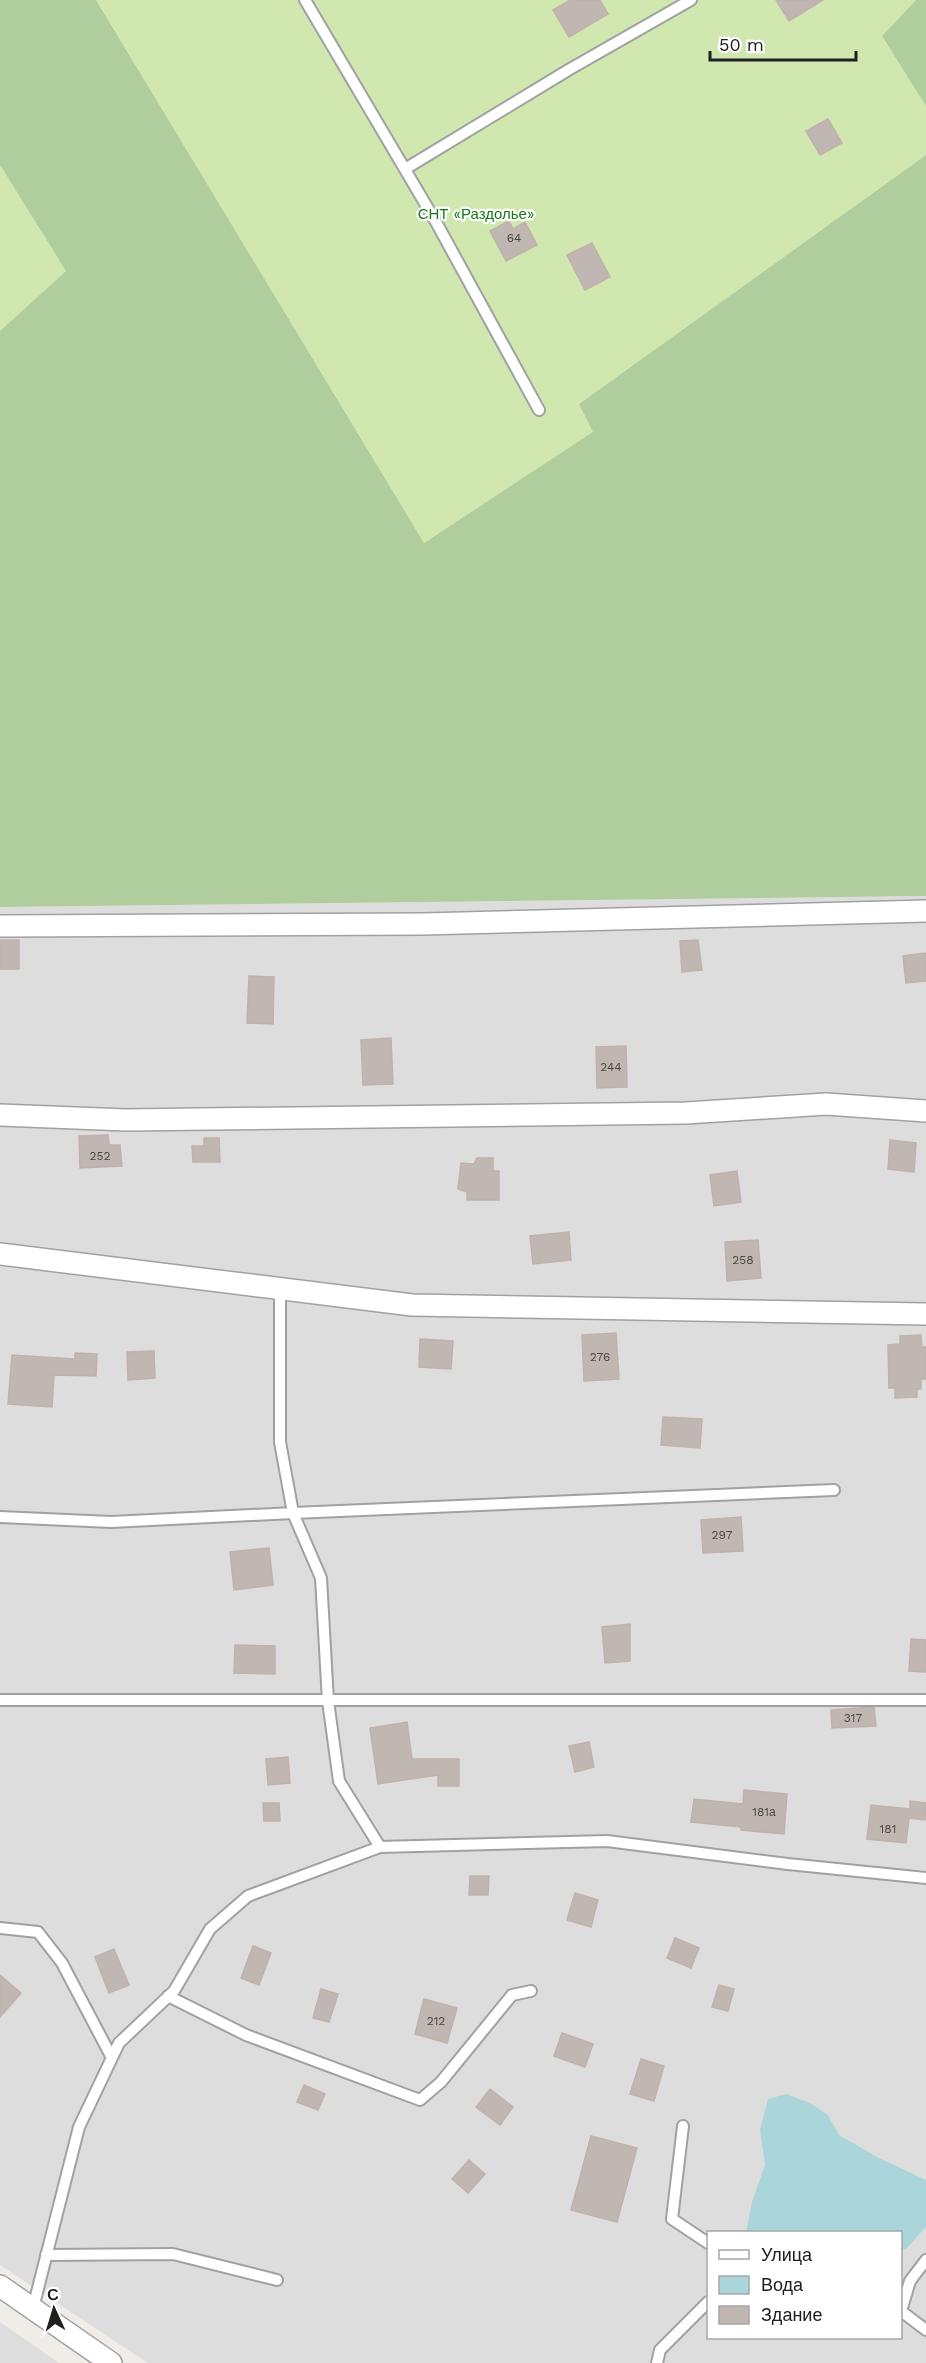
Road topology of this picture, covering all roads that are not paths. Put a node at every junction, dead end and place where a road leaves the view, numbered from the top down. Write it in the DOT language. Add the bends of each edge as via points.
graph roads {
  1 [pos="304,0"];
  2 [pos="691,0"];
  3 [pos="405,169"];
  4 [pos="539,410"];
  5 [pos="926,910"];
  6 [pos="0,926"];
  7 [pos="926,1111"];
  8 [pos="0,1115"];
  9 [pos="0,1254"];
  10 [pos="280,1289"];
  11 [pos="926,1314"];
  12 [pos="834,1490"];
  13 [pos="293,1513"];
  14 [pos="0,1517"];
  15 [pos="0,1700"];
  16 [pos="926,1700"];
  17 [pos="328,1701"];
  18 [pos="380,1847"];
  19 [pos="926,1878"];
  20 [pos="0,1928"];
  21 [pos="531,1991"];
  22 [pos="168,1996"];
  23 [pos="112,2058"];
  24 [pos="683,2126"];
  25 [pos="707,2242"];
  26 [pos="46,2255"];
  27 [pos="926,2260"];
  28 [pos="277,2280"];
  29 [pos="0,2286"];
  30 [pos="707,2303"];
  31 [pos="33,2308"];
  32 [pos="902,2308"];
  33 [pos="902,2312"];
  34 [pos="926,2330"];
  35 [pos="111,2363"];
  36 [pos="657,2363"];
  1 -- 3 [label="lane"];
  2 -- 3 [label="lane"];
  3 -- 4 [label="lane"];
  5 -- 6 [label="street" via="423,924"];
  7 -- 8 [label="street" via="826,1104 686,1113 126,1120"];
  9 -- 10 [label="street"];
  10 -- 11 [label="street" via="412,1305"];
  10 -- 13 [label="lane" via="280,1442"];
  12 -- 13 [label="lane"];
  13 -- 14 [label="lane" via="111,1522"];
  13 -- 17 [label="lane" via="321,1578"];
  15 -- 17 [label="lane"];
  16 -- 17 [label="lane"];
  17 -- 18 [label="lane" via="339,1781"];
  18 -- 19 [label="lane" via="607,1841"];
  18 -- 22 [label="lane" via="248,1896 210,1929"];
  20 -- 23 [label="lane" via="38,1932 62,1963"];
  21 -- 22 [label="lane" via="512,1995 441,2082 420,2100 246,2035"];
  22 -- 23 [label="lane" via="120,2043"];
  23 -- 26 [label="lane" via="79,2127"];
  24 -- 25 [label="lane" via="672,2219"];
  26 -- 28 [label="lane" via="173,2254"];
  26 -- 31 [label="lane"];
  27 -- 32 [label="lane" via="910,2281"];
  29 -- 31 [label="street"];
  30 -- 36 [label="lane" via="660,2350"];
  31 -- 35 [label="street"];
  33 -- 34 [label="lane"];
}
